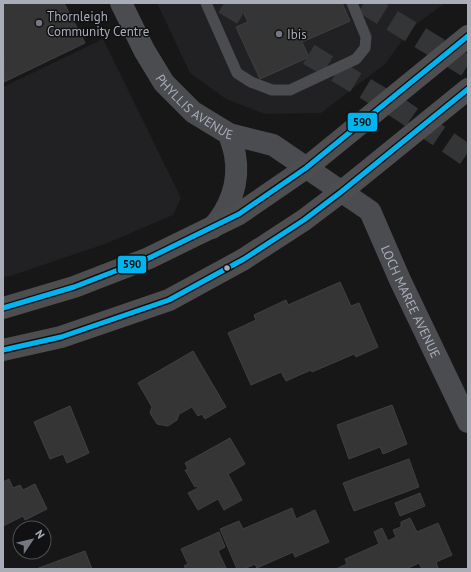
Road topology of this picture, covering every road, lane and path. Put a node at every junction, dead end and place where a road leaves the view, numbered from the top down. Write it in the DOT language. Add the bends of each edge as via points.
graph roads {
  1 [pos="122,3"];
  2 [pos="206,3"];
  3 [pos="352,3"];
  4 [pos="468,36"];
  5 [pos="468,89"];
  6 [pos="229,134"];
  7 [pos="306,168"];
  8 [pos="341,192"];
  9 [pos="212,228"];
  10 [pos="3,308"];
  11 [pos="3,350"];
  12 [pos="468,422"];
  1 -- 6 [label="street, PHYLLIS AVENUE" via="144,50 164,83 193,112"];
  2 -- 3 [label="lane" via="237,73 272,90 290,90 356,59 365,48 366,37"];
  4 -- 7 [label="highway"];
  5 -- 8 [label="highway"];
  6 -- 7 [label="street, PHYLLIS AVENUE" via="273,145"];
  6 -- 9 [label="street" via="235,155 236,180 232,198 221,219"];
  7 -- 8 [label="street, PHYLLIS AVENUE"];
  7 -- 9 [label="highway" via="239,214"];
  8 -- 11 [label="highway" via="304,220 244,259 169,300 61,337"];
  8 -- 12 [label="street, LOCH MAREE AVENUE" via="370,211"];
  9 -- 10 [label="highway" via="149,258 74,287"];
}
